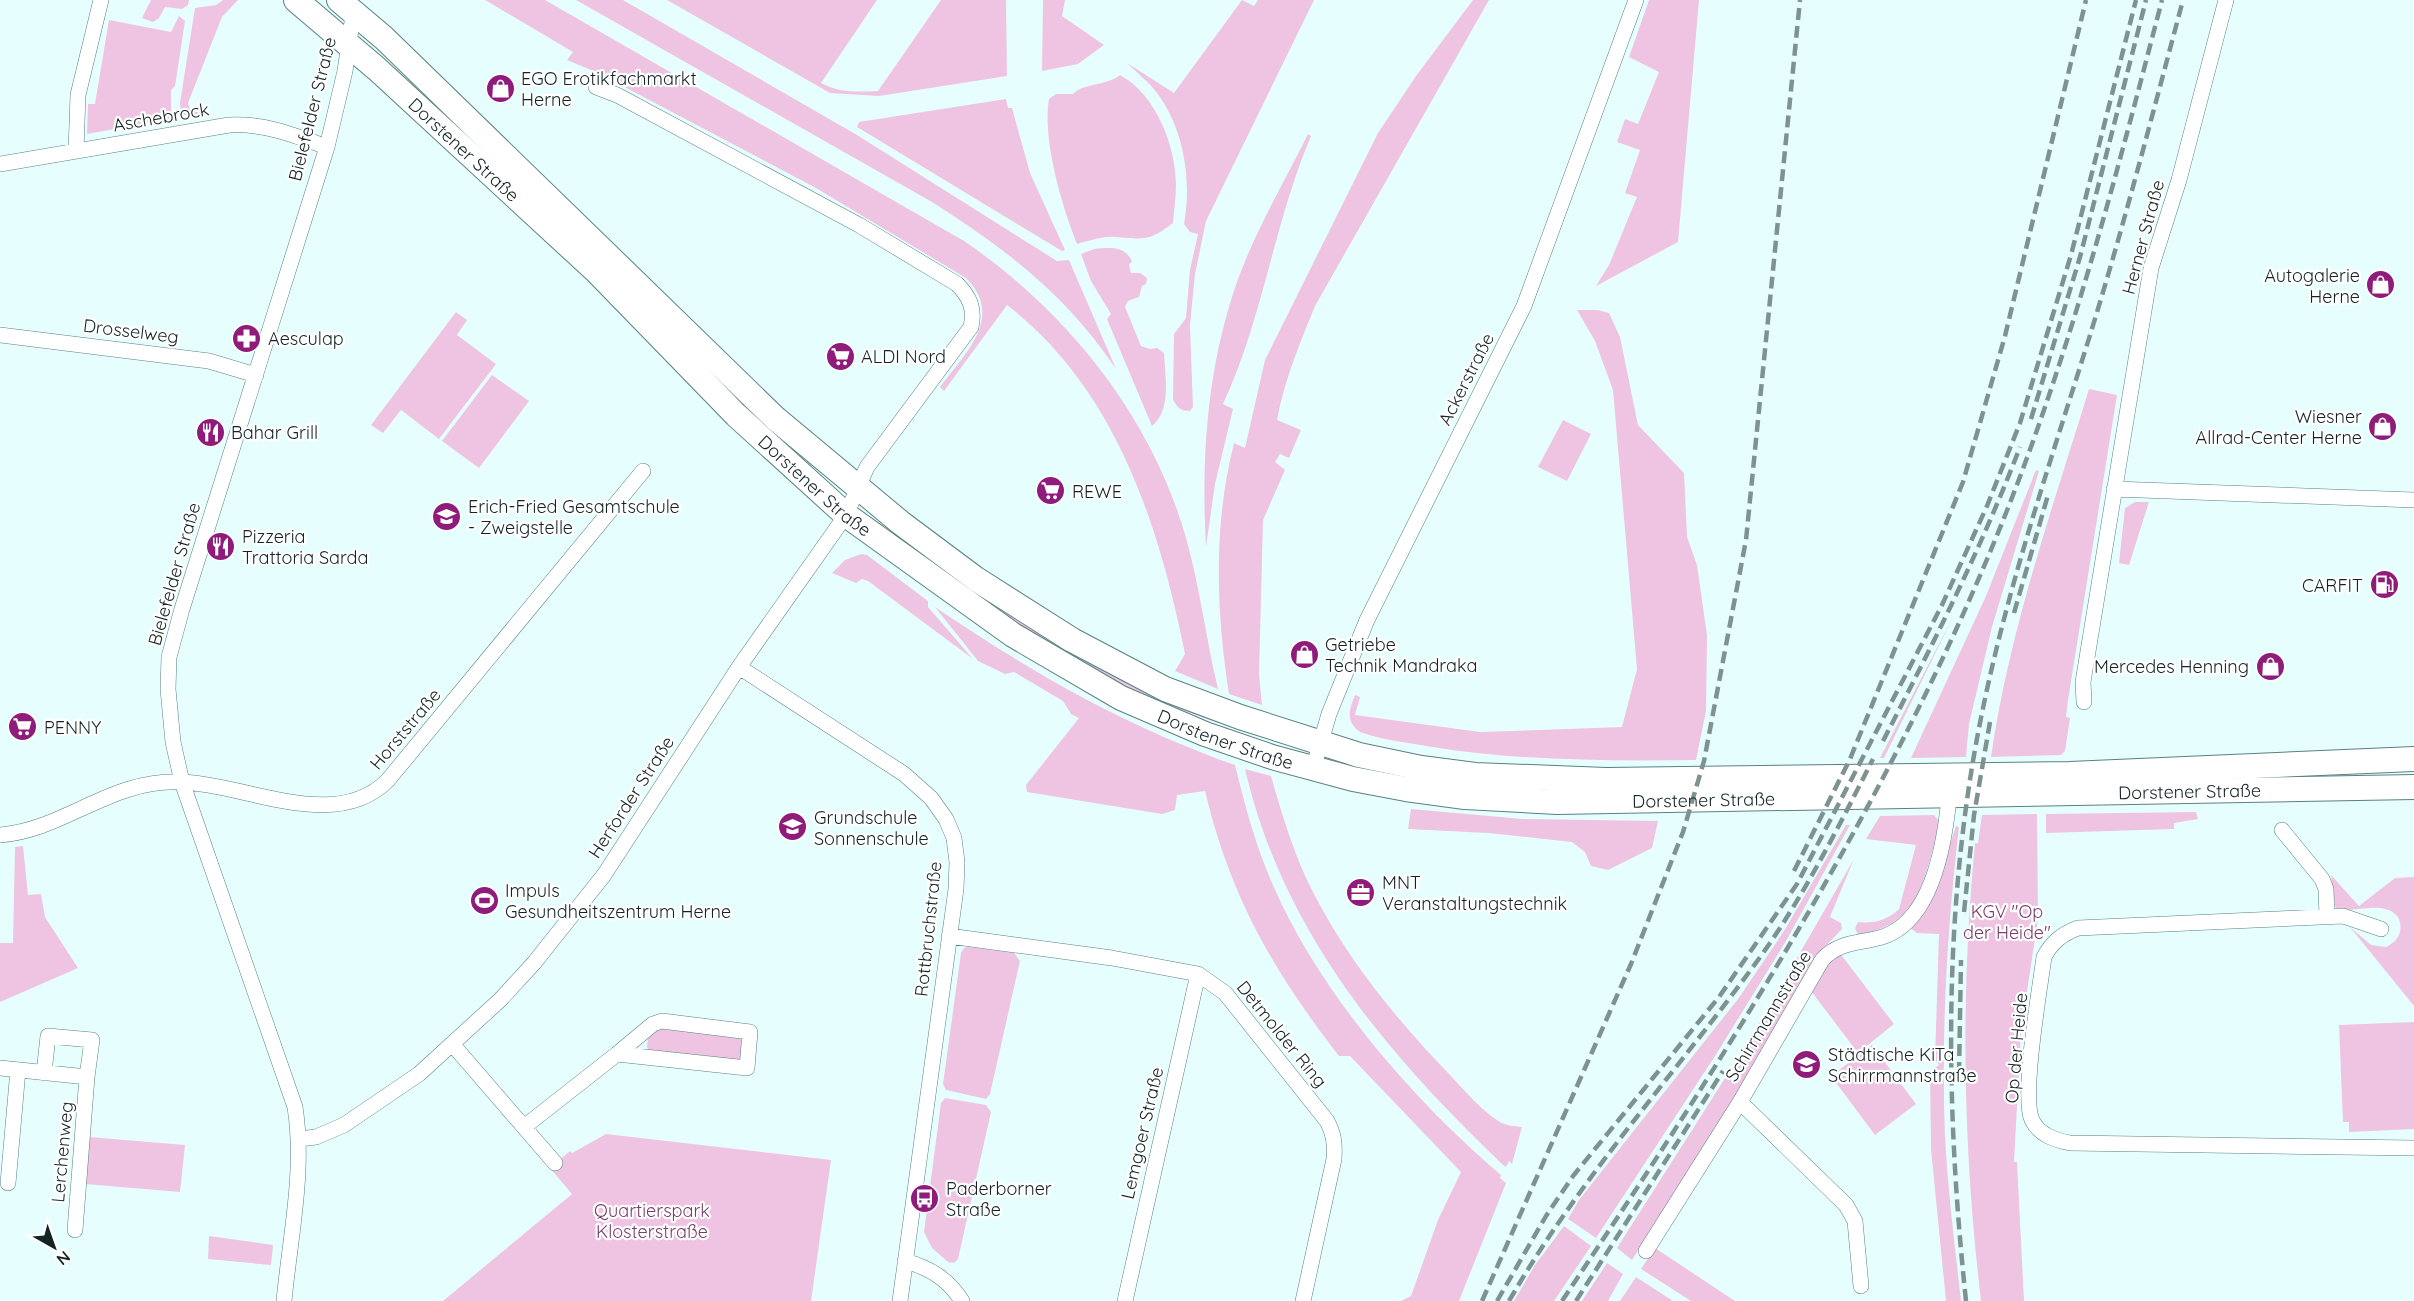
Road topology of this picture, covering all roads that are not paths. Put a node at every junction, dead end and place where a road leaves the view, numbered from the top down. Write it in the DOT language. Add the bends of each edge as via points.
graph roads {
  1 [pos="101,0"];
  2 [pos="296,0"];
  3 [pos="1636,0"];
  4 [pos="2226,0"];
  5 [pos="349,4"];
  6 [pos="350,45"];
  7 [pos="596,87"];
  8 [pos="327,147"];
  9 [pos="76,151"];
  10 [pos="0,164"];
  11 [pos="0,334"];
  12 [pos="256,375"];
  13 [pos="643,471"];
  14 [pos="857,488"];
  15 [pos="2114,489"];
  16 [pos="2414,500"];
  17 [pos="846,515"];
  18 [pos="739,667"];
  19 [pos="2084,702"];
  20 [pos="1319,743"];
  21 [pos="2414,759"];
  22 [pos="1313,769"];
  23 [pos="182,782"];
  24 [pos="2414,787"];
  25 [pos="1949,797"];
  26 [pos="2282,830"];
  27 [pos="0,835"];
  28 [pos="2327,917"];
  29 [pos="2381,929"];
  30 [pos="950,936"];
  31 [pos="1198,974"];
  32 [pos="453,1045"];
  33 [pos="617,1054"];
  34 [pos="0,1068"];
  35 [pos="18,1070"];
  36 [pos="44,1073"];
  37 [pos="87,1077"];
  38 [pos="1740,1102"];
  39 [pos="524,1127"];
  40 [pos="299,1139"];
  41 [pos="2414,1148"];
  42 [pos="555,1163"];
  43 [pos="8,1183"];
  44 [pos="75,1230"];
  45 [pos="1646,1251"];
  46 [pos="905,1261"];
  47 [pos="1861,1286"];
  48 [pos="284,1301"];
  49 [pos="900,1301"];
  50 [pos="962,1301"];
  51 [pos="1125,1301"];
  52 [pos="1303,1301"];
  1 -- 9 [label="street" via="78,95"];
  2 -- 6 [label="main road, Dorstener Straße"];
  3 -- 20 [label="street, Ackerstraße" via="1524,306 1367,620"];
  4 -- 15 [label="street, Herner Straße" via="2179,180 2151,268"];
  5 -- 6 [label="street, Bielefelder Straße"];
  5 -- 14 [label="main road, Dorstener Straße" via="749,393"];
  6 -- 8 [label="street, Bielefelder Straße"];
  6 -- 17 [label="main road, Dorstener Straße" via="596,271 736,415"];
  7 -- 14 [label="street, Dorstener Straße" via="859,225 967,293 972,304 970,327 877,453"];
  8 -- 9 [label="street, Aschebrock" via="284,131 243,124"];
  8 -- 12 [label="street, Bielefelder Straße"];
  9 -- 10 [label="street, Aschebrock"];
  11 -- 12 [label="street, Drosselweg" via="209,361"];
  12 -- 23 [label="street, Bielefelder Straße" via="169,657 170,716"];
  13 -- 23 [label="street, Horststraße" via="388,780 368,797 346,805 315,806"];
  14 -- 17 [label="street, Herforder Straße"];
  14 -- 20 [label="main road, Dorstener Straße" via="976,579 1122,669 1215,708"];
  15 -- 16 [label="street"];
  15 -- 19 [label="street, Herner Straße"];
  17 -- 18 [label="street, Herforder Straße"];
  17 -- 22 [label="main road, Dorstener Straße" via="960,599 1121,698 1246,749"];
  18 -- 30 [label="street, Rottbruchstraße" via="904,774 939,807 954,838 957,862"];
  18 -- 32 [label="street, Herforder Straße" via="604,875 534,963"];
  20 -- 21 [label="main road, Dorstener Straße" via="1366,757 1448,772 1606,780 2081,773"];
  20 -- 22 [label="street, Ackerstraße"];
  22 -- 25 [label="main road, Dorstener Straße" via="1465,797 1557,802"];
  23 -- 27 [label="street, Horststraße" via="144,784 115,792 26,831"];
  23 -- 40 [label="street, Bielefelder Straße" via="293,1093"];
  24 -- 25 [label="main road, Dorstener Straße"];
  25 -- 38 [label="street, Schirrmannstraße" via="1945,834 1919,909 1885,936 1839,946 1827,954"];
  26 -- 28 [label="street" via="2322,879"];
  28 -- 29 [label="street, Op der Heide" via="2343,916"];
  28 -- 41 [label="street, Op der Heide" via="2078,928 2066,932 2044,957 2031,1058 2031,1119 2054,1140 2070,1143"];
  30 -- 31 [label="street, Detmolder Ring"];
  30 -- 46 [label="street, Rottbruchstraße"];
  31 -- 51 [label="street, Lemgoer Straße"];
  31 -- 52 [label="street, Detmolder Ring" via="1225,993 1333,1132 1334,1159"];
  32 -- 39 [label="street"];
  32 -- 40 [label="street, Herforder Straße" via="419,1074 344,1125 316,1137"];
  33 -- 33 [label="street" via="747,1068 750,1032 662,1021"];
  33 -- 39 [label="street"];
  34 -- 35 [label="street, Lerchenweg"];
  35 -- 36 [label="street, Lerchenweg"];
  35 -- 43 [label="street"];
  36 -- 37 [label="street, Lerchenweg"];
  36 -- 37 [label="street, Lerchenweg" via="48,1036 92,1040"];
  37 -- 44 [label="street, Lerchenweg"];
  38 -- 45 [label="street, Schirrmannstraße"];
  38 -- 47 [label="street, Schirrmannstraße" via="1846,1205 1855,1221"];
  39 -- 42 [label="street"];
  40 -- 48 [label="street, Bielefelder Straße"];
  46 -- 49 [label="street, Rottbruchstraße"];
  46 -- 50 [label="street" via="937,1274"];
}
